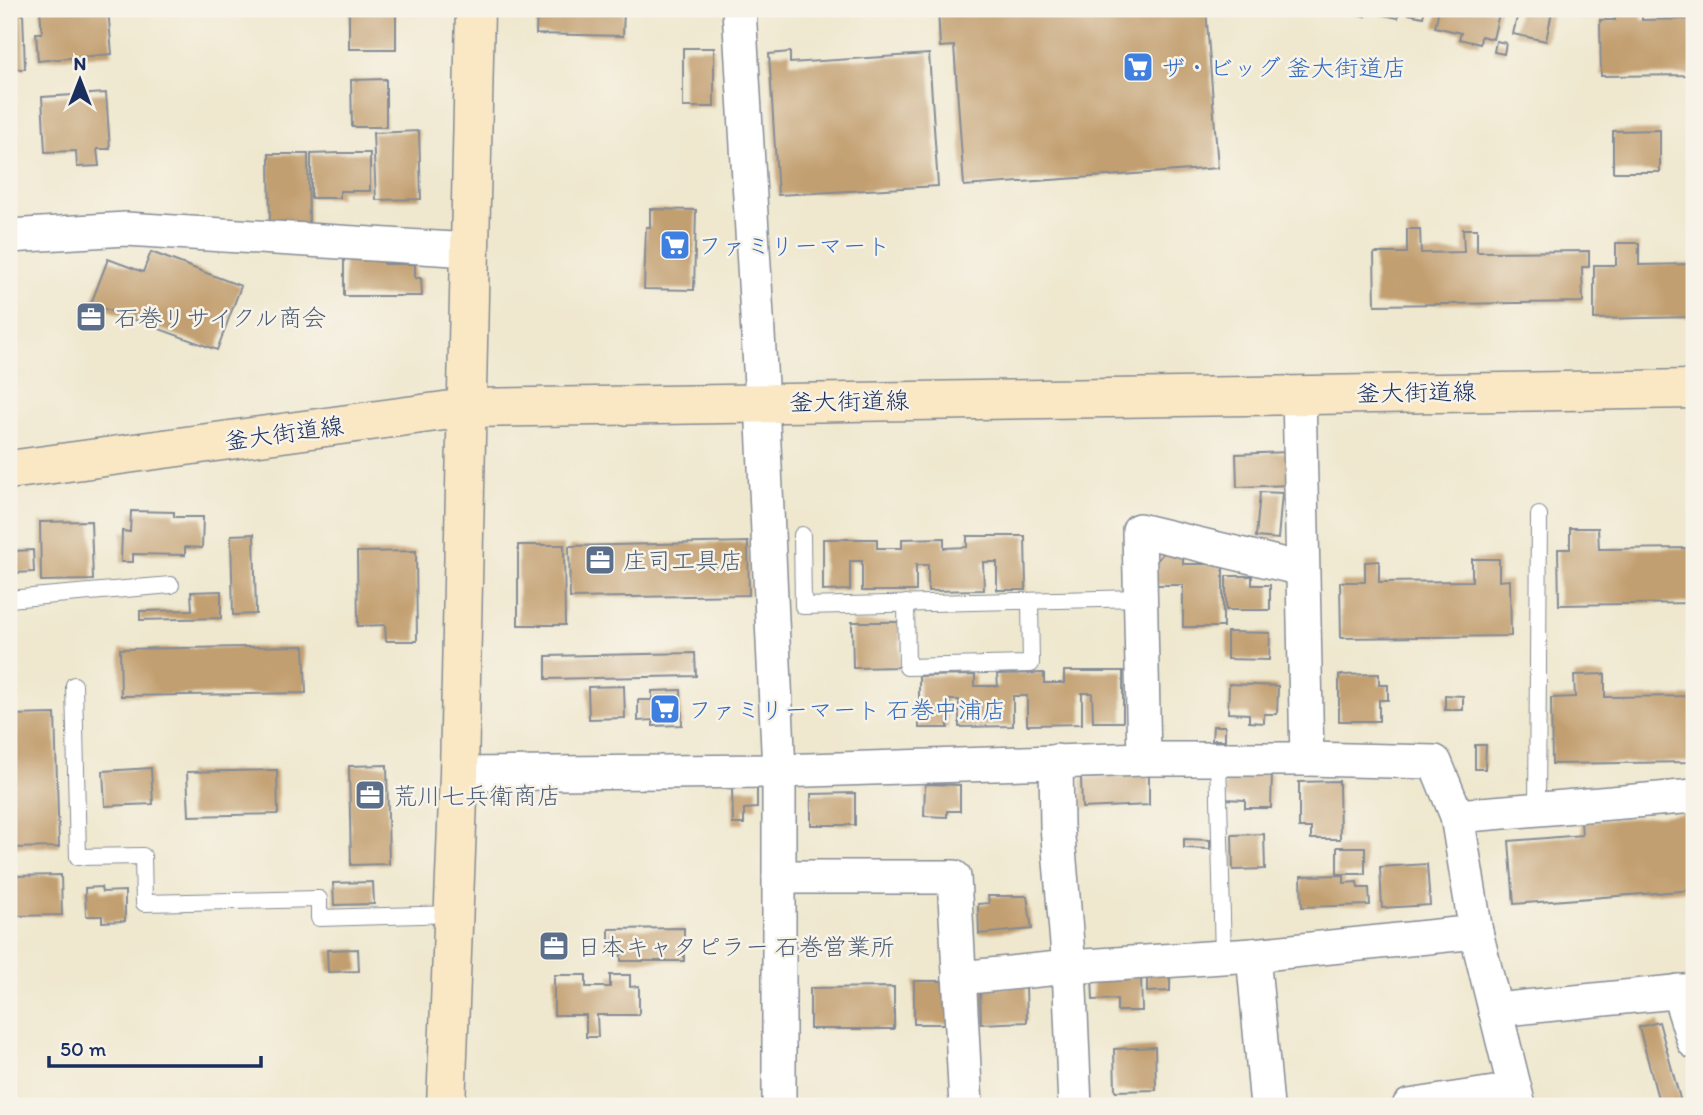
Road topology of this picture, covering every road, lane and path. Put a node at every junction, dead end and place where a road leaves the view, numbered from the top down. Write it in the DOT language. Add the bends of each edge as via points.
graph roads {
  1 [pos="475,9"];
  2 [pos="739,9"];
  3 [pos="9,236"];
  4 [pos="470,250"];
  5 [pos="1694,389"];
  6 [pos="1299,393"];
  7 [pos="762,402"];
  8 [pos="466,408"];
  9 [pos="9,470"];
  10 [pos="1539,515"];
  11 [pos="802,535"];
  12 [pos="1302,569"];
  13 [pos="171,585"];
  14 [pos="1140,598"];
  15 [pos="9,599"];
  16 [pos="1030,601"];
  17 [pos="906,603"];
  18 [pos="74,685"];
  19 [pos="1218,758"];
  20 [pos="1307,758"];
  21 [pos="1144,759"];
  22 [pos="1056,761"];
  23 [pos="779,771"];
  24 [pos="459,774"];
  25 [pos="1694,796"];
  26 [pos="1537,809"];
  27 [pos="1457,816"];
  28 [pos="779,877"];
  29 [pos="453,914"];
  30 [pos="1476,932"];
  31 [pos="1238,956"];
  32 [pos="1069,967"];
  33 [pos="959,978"];
  34 [pos="1686,990"];
  35 [pos="1495,1010"];
  36 [pos="1694,1042"];
  37 [pos="1517,1098"];
  38 [pos="446,1106"];
  39 [pos="779,1106"];
  40 [pos="966,1106"];
  41 [pos="1075,1106"];
  42 [pos="1267,1106"];
  43 [pos="1409,1106"];
  1 -- 4 [label="street"];
  2 -- 7 [label="street"];
  3 -- 4 [label="street" via="126,229"];
  4 -- 8 [label="street"];
  5 -- 6 [label="street, 釜大街道線"];
  6 -- 7 [label="street, 釜大街道線"];
  6 -- 12 [label="street"];
  7 -- 8 [label="street, 釜大街道線"];
  7 -- 23 [label="street"];
  8 -- 9 [label="street, 釜大街道線"];
  8 -- 24 [label="street"];
  10 -- 26 [label="lane"];
  11 -- 17 [label="lane" via="803,606"];
  12 -- 14 [label="street" via="1139,530"];
  12 -- 20 [label="street"];
  13 -- 15 [label="lane"];
  14 -- 16 [label="lane"];
  14 -- 21 [label="street"];
  16 -- 17 [label="lane"];
  16 -- 17 [label="lane" via="1031,664 907,667"];
  18 -- 29 [label="lane" via="79,857 143,856 144,903 319,899 319,918"];
  19 -- 20 [label="street"];
  19 -- 21 [label="street"];
  19 -- 31 [label="lane"];
  20 -- 27 [label="street" via="1435,762"];
  21 -- 22 [label="street"];
  22 -- 23 [label="street"];
  22 -- 32 [label="street"];
  23 -- 24 [label="street"];
  23 -- 28 [label="street"];
  24 -- 29 [label="street"];
  25 -- 26 [label="street"];
  26 -- 27 [label="street"];
  27 -- 30 [label="street"];
  28 -- 33 [label="street" via="954,877"];
  28 -- 39 [label="street"];
  29 -- 38 [label="street"];
  30 -- 31 [label="street"];
  30 -- 35 [label="street"];
  31 -- 32 [label="street"];
  31 -- 42 [label="street"];
  32 -- 33 [label="street"];
  32 -- 41 [label="street"];
  33 -- 40 [label="street"];
  34 -- 35 [label="street"];
  34 -- 36 [label="street"];
  35 -- 37 [label="street"];
  37 -- 43 [label="street"];
}
